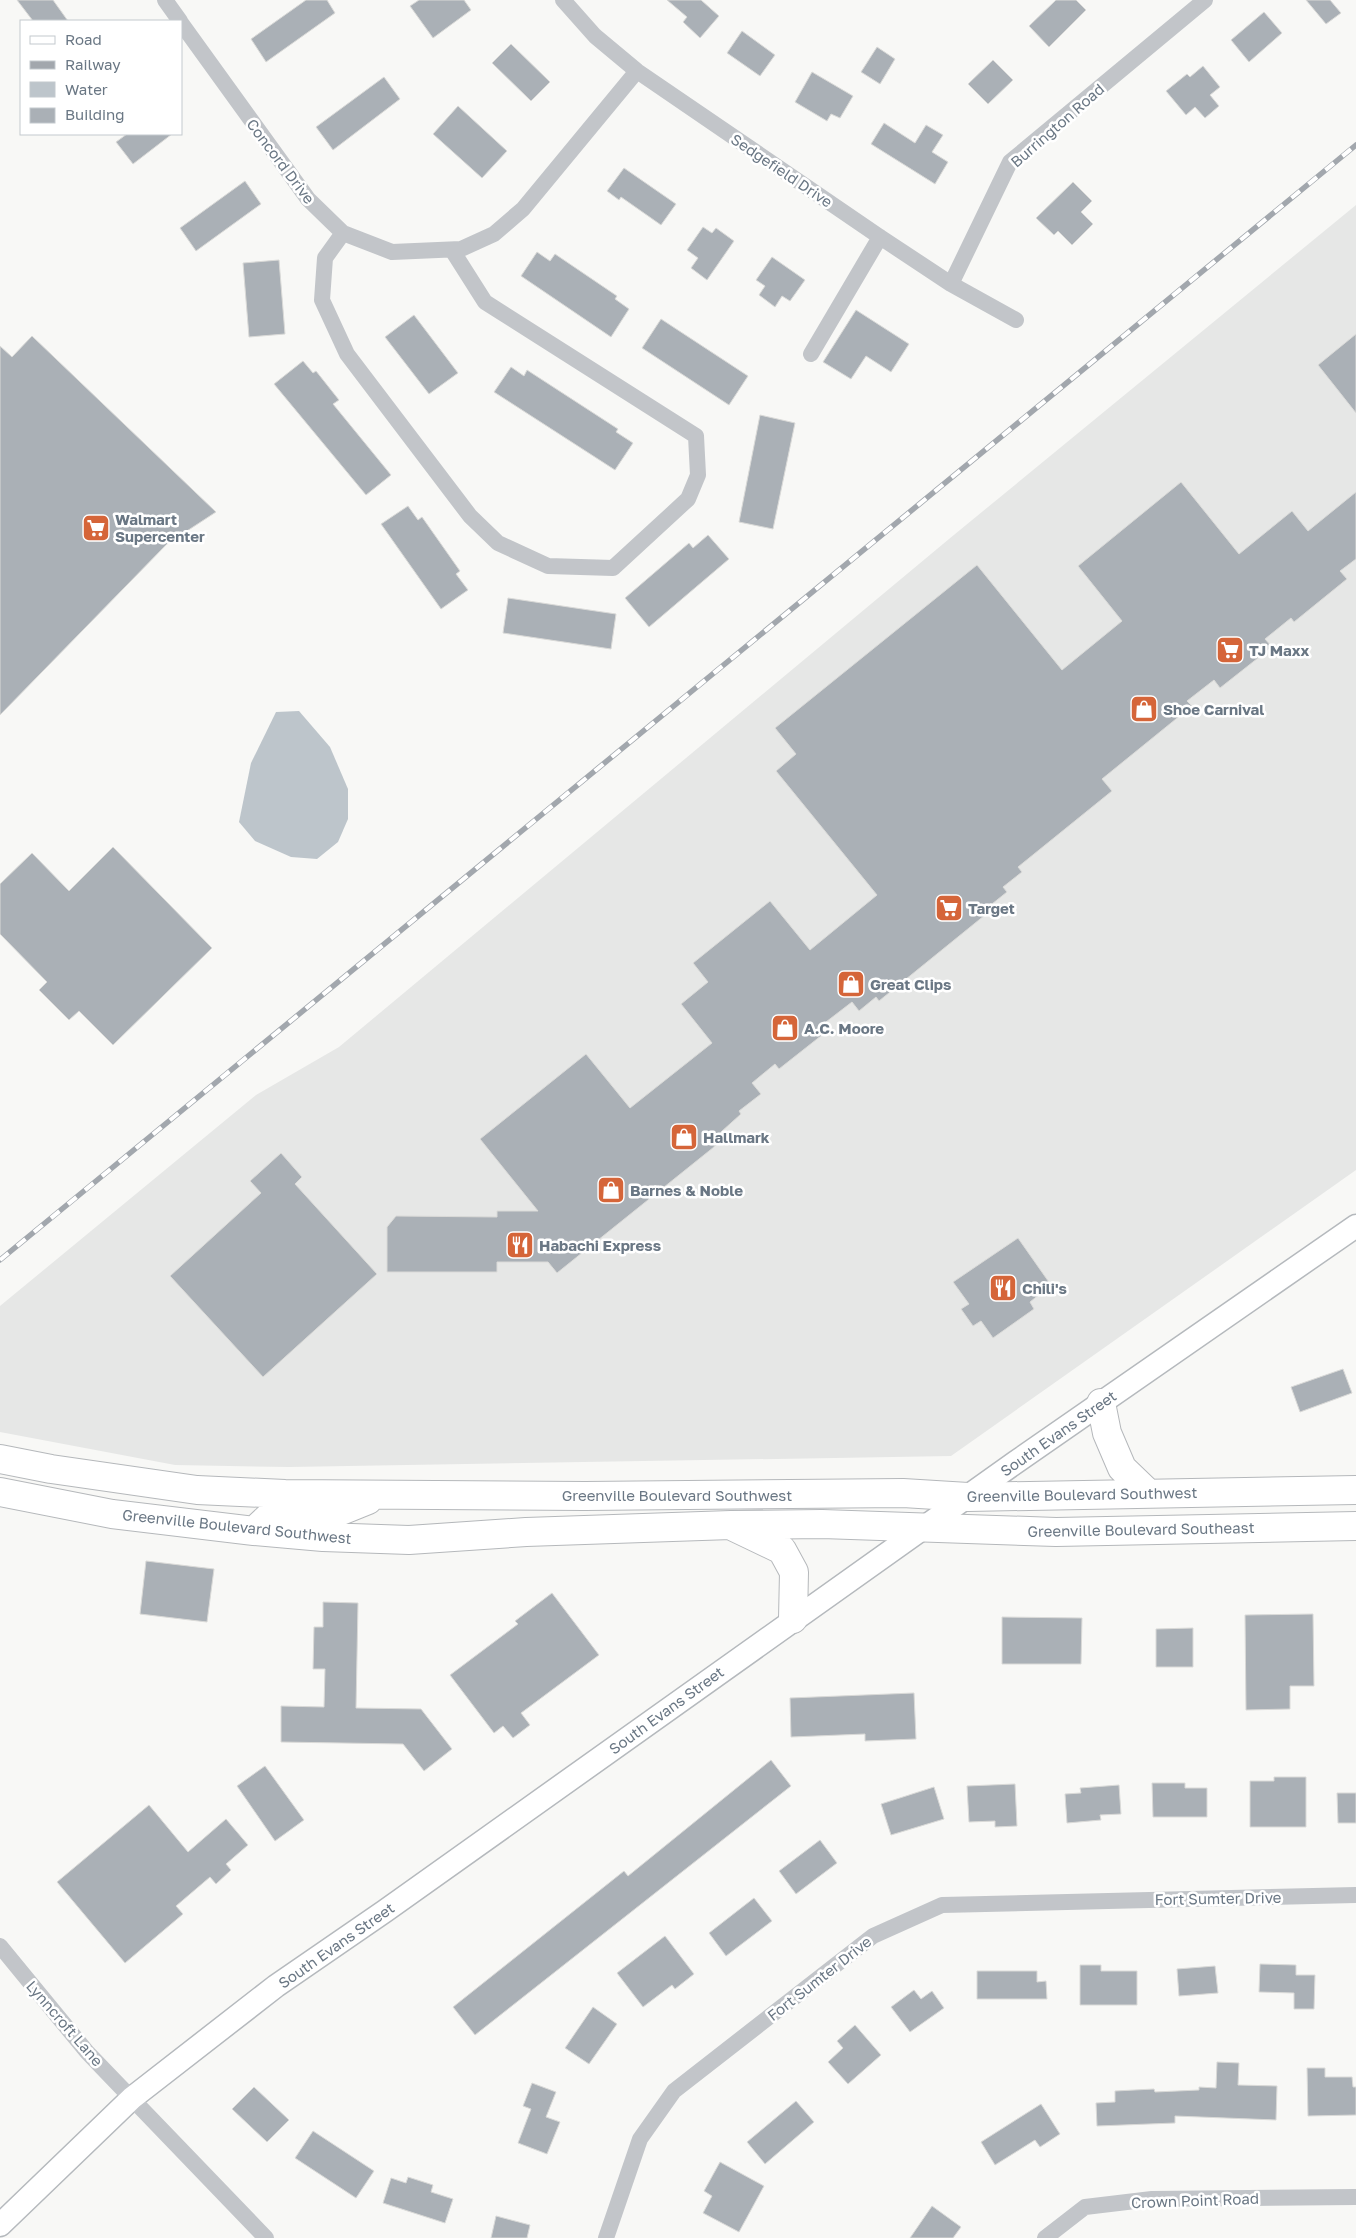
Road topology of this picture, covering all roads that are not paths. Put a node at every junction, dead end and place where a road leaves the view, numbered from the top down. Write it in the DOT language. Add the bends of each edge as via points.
graph roads {
  1 [pos="165,0"];
  2 [pos="563,0"];
  3 [pos="1205,0"];
  4 [pos="180,20"];
  5 [pos="182,23"];
  6 [pos="637,71"];
  7 [pos="343,233"];
  8 [pos="880,237"];
  9 [pos="452,250"];
  10 [pos="951,284"];
  11 [pos="1016,320"];
  12 [pos="811,354"];
  13 [pos="1356,1226"];
  14 [pos="1101,1403"];
  15 [pos="0,1459"];
  16 [pos="1356,1490"];
  17 [pos="0,1492"];
  18 [pos="258,1493"];
  19 [pos="381,1494"];
  20 [pos="1148,1494"];
  21 [pos="968,1497"];
  22 [pos="134,1516"];
  23 [pos="730,1525"];
  24 [pos="1356,1526"];
  25 [pos="926,1527"];
  26 [pos="254,1531"];
  27 [pos="793,1619"];
  28 [pos="1356,1895"];
  29 [pos="0,1946"];
  30 [pos="132,2098"];
  31 [pos="1356,2197"];
  32 [pos="0,2225"];
  33 [pos="266,2238"];
  34 [pos="606,2238"];
  35 [pos="1044,2238"];
  1 -- 4 [label="street, Concord Drive"];
  2 -- 6 [label="street, Sedgefield Drive" via="595,36"];
  3 -- 10 [label="street, Burrington Road" via="1010,162"];
  5 -- 7 [label="street, Concord Drive" via="308,199"];
  6 -- 8 [label="street, Sedgefield Drive"];
  6 -- 9 [label="street, Concord Drive" via="522,209 494,234"];
  7 -- 9 [label="street, Concord Drive" via="392,252"];
  7 -- 9 [label="street" via="325,258 322,300 347,354 470,516 498,544 548,566 613,568 688,499 698,475 696,436 485,302"];
  8 -- 10 [label="street, Sedgefield Drive"];
  8 -- 12 [label="street"];
  10 -- 11 [label="street, Sedgefield Drive"];
  13 -- 14 [label="main road, South Evans Street"];
  14 -- 20 [label="highway" via="1107,1433 1122,1468"];
  14 -- 21 [label="main road, South Evans Street"];
  15 -- 18 [label="highway, Greenville Boulevard Southwest" via="197,1490"];
  16 -- 20 [label="highway, Greenville Boulevard Southwest"];
  17 -- 22 [label="highway, Greenville Boulevard Southwest"];
  18 -- 19 [label="highway, Greenville Boulevard Southwest"];
  18 -- 22 [label="highway" via="246,1506 180,1508"];
  19 -- 21 [label="highway, Greenville Boulevard Southwest" via="902,1494"];
  19 -- 26 [label="highway" via="331,1515 270,1516"];
  20 -- 21 [label="highway, Greenville Boulevard Southwest"];
  21 -- 25 [label="main road, South Evans Street"];
  22 -- 26 [label="highway, Greenville Boulevard Southwest"];
  23 -- 25 [label="highway, Greenville Boulevard Southwest"];
  23 -- 26 [label="highway, Greenville Boulevard Southwest" via="526,1532 409,1540"];
  23 -- 27 [label="highway" via="782,1550 794,1572"];
  24 -- 25 [label="highway, Greenville Boulevard Southeast" via="1065,1532"];
  25 -- 27 [label="main road, South Evans Street"];
  27 -- 30 [label="main road, South Evans Street" via="276,1986"];
  28 -- 34 [label="street, Fort Sumter Drive" via="942,1905 873,1936 674,2091 640,2139"];
  29 -- 30 [label="street, Lynncroft Lane" via="87,2052"];
  30 -- 32 [label="main road, South Evans Street"];
  30 -- 33 [label="street, Lynncroft Lane"];
  31 -- 35 [label="street, Crown Point Road" via="1152,2198 1085,2207"];
}
